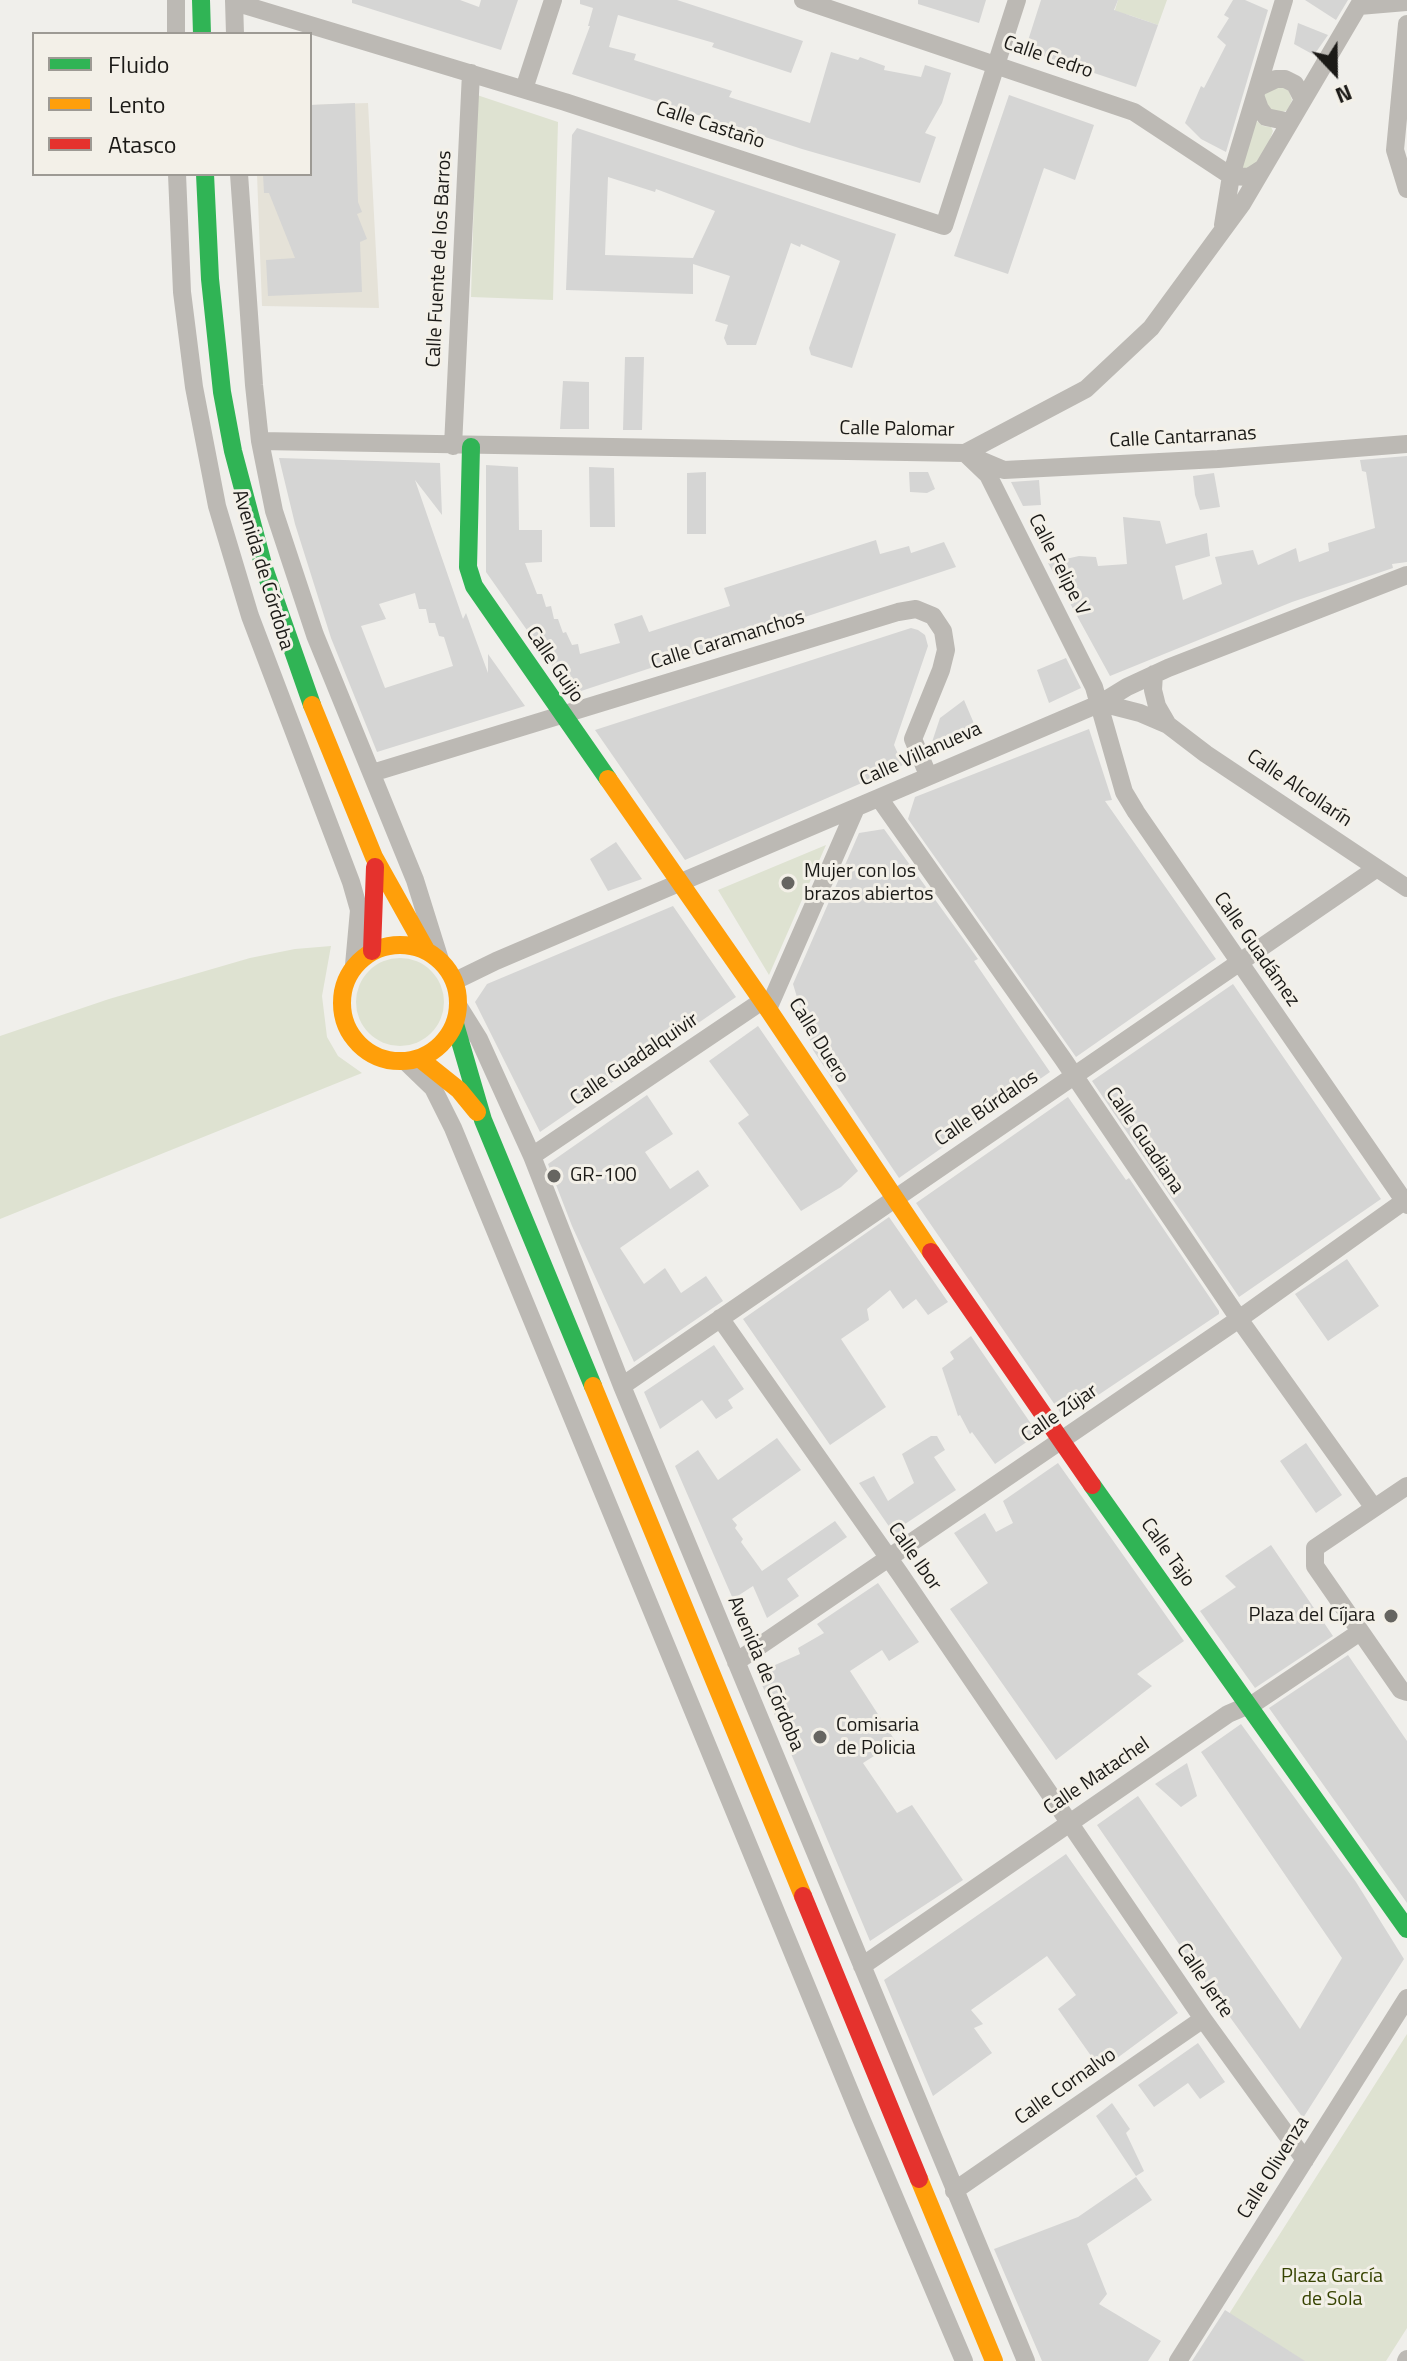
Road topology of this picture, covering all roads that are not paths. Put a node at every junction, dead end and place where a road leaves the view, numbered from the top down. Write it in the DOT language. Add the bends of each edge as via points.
graph roads {
  1 [pos="176,0"];
  2 [pos="201,0"];
  3 [pos="553,0"];
  4 [pos="803,0"];
  5 [pos="1017,0"];
  6 [pos="1284,0"];
  7 [pos="234,1"];
  8 [pos="1407,2"];
  9 [pos="1360,3"];
  10 [pos="1407,24"];
  11 [pos="176,32"];
  12 [pos="202,32"];
  13 [pos="235,32"];
  14 [pos="998,64"];
  15 [pos="471,73"];
  16 [pos="524,89"];
  17 [pos="1258,92"];
  18 [pos="1303,100"];
  19 [pos="1290,122"];
  20 [pos="1263,168"];
  21 [pos="177,176"];
  22 [pos="205,176"];
  23 [pos="239,176"];
  24 [pos="1231,176"];
  25 [pos="1407,189"];
  26 [pos="1222,231"];
  27 [pos="260,441"];
  28 [pos="1407,444"];
  29 [pos="462,446"];
  30 [pos="965,453"];
  31 [pos="1407,575"];
  32 [pos="1154,674"];
  33 [pos="1101,703"];
  34 [pos="562,716"];
  35 [pos="1168,725"];
  36 [pos="372,773"];
  37 [pos="928,775"];
  38 [pos="879,798"];
  39 [pos="856,808"];
  40 [pos="374,857"];
  41 [pos="1377,868"];
  42 [pos="680,883"];
  43 [pos="1407,888"];
  44 [pos="372,951"];
  45 [pos="433,955"];
  46 [pos="1239,964"];
  47 [pos="354,965"];
  48 [pos="455,981"];
  49 [pos="765,1005"];
  50 [pos="457,1016"];
  51 [pos="412,1060"];
  52 [pos="1074,1076"];
  53 [pos="483,1120"];
  54 [pos="532,1156"];
  55 [pos="895,1199"];
  56 [pos="1406,1201"];
  57 [pos="720,1318"];
  58 [pos="1239,1319"];
  59 [pos="622,1386"];
  60 [pos="1060,1440"];
  61 [pos="1407,1486"];
  62 [pos="1374,1508"];
  63 [pos="888,1559"];
  64 [pos="1360,1632"];
  65 [pos="736,1662"];
  66 [pos="1407,1692"];
  67 [pos="1246,1705"];
  68 [pos="1070,1822"];
  69 [pos="1407,1929"];
  70 [pos="862,1966"];
  71 [pos="1407,1998"];
  72 [pos="1203,2019"];
  73 [pos="1305,2160"];
  74 [pos="954,2191"];
  75 [pos="964,2361"];
  76 [pos="994,2361"];
  77 [pos="1026,2361"];
  78 [pos="1178,2361"];
  1 -- 11 [label="street"];
  2 -- 12 [label="street"];
  3 -- 16 [label="street"];
  4 -- 14 [label="street, Calle Cedro"];
  5 -- 14 [label="street, Calle Castaño"];
  6 -- 17 [label="street"];
  7 -- 13 [label="street"];
  7 -- 15 [label="street, Calle Castaño"];
  8 -- 9 [label="street"];
  9 -- 18 [label="street, Calle Palomar"];
  10 -- 25 [label="street" via="1395,150"];
  14 -- 16 [label="street, Calle Castaño" via="944,226"];
  14 -- 24 [label="street, Calle Cedro" via="1134,112"];
  15 -- 16 [label="street, Calle Castaño"];
  15 -- 29 [label="street, Calle Fuente de los Barros"];
  17 -- 18 [label="street" via="1285,79 1295,84"];
  17 -- 19 [label="street" via="1266,117"];
  17 -- 24 [label="street"];
  18 -- 19 [label="street, Calle Palomar"];
  19 -- 20 [label="street, Calle Palomar"];
  20 -- 24 [label="street" via="1249,177"];
  20 -- 26 [label="street, Calle Palomar"];
  21 -- 47 [label="street, Avenida de Córdoba" via="182,292 217,506 250,616 351,882 359,910"];
  22 -- 40 [label="street, Avenida de Córdoba" via="210,279 233,451 282,623"];
  23 -- 27 [label="street, Avenida de Córdoba"];
  24 -- 26 [label="street"];
  26 -- 30 [label="street, Calle Palomar" via="1151,328 1086,389"];
  27 -- 29 [label="street, Calle Palomar"];
  27 -- 36 [label="street, Avenida de Córdoba" via="274,511 315,635"];
  28 -- 30 [label="street, Calle Cantarranas" via="1004,470"];
  29 -- 30 [label="street, Calle Palomar"];
  29 -- 34 [label="street, Calle Guijo" via="468,567 474,586"];
  30 -- 33 [label="street, Calle Felipe V" via="988,475"];
  31 -- 32 [label="street, Calle Villanueva"];
  32 -- 33 [label="street, Calle Villanueva"];
  32 -- 35 [label="street" via="1157,706"];
  33 -- 35 [label="street, Calle Alcollarín"];
  33 -- 37 [label="street, Calle Villanueva"];
  33 -- 46 [label="street, Calle Guadámez" via="1124,792"];
  34 -- 36 [label="street, Calle Caramanchos"];
  34 -- 37 [label="street, Calle Caramanchos" via="916,609 933,616 946,650 913,739"];
  34 -- 42 [label="street, Calle Guijo"];
  35 -- 41 [label="street, Calle Alcollarín"];
  36 -- 45 [label="street, Avenida de Córdoba" via="415,880"];
  37 -- 38 [label="street, Calle Villanueva"];
  38 -- 39 [label="street, Calle Villanueva"];
  38 -- 52 [label="street, Calle Guadiana"];
  39 -- 42 [label="street, Calle Villanueva"];
  39 -- 49 [label="street, Calle Duero"];
  40 -- 44 [label="street, Avenida de Córdoba"];
  40 -- 45 [label="street, Avenida de Córdoba"];
  41 -- 43 [label="street, Calle Alcollarín"];
  41 -- 46 [label="street, Calle Búrdalos"];
  42 -- 48 [label="street, Calle Villanueva"];
  42 -- 49 [label="street, Calle Guijo"];
  44 -- 45 [label="street" via="399,944"];
  44 -- 47 [label="street"];
  45 -- 48 [label="street"];
  46 -- 52 [label="street, Calle Búrdalos"];
  46 -- 56 [label="street, Calle Guadámez"];
  47 -- 51 [label="street" via="341,1005 355,1041 386,1060"];
  48 -- 50 [label="street"];
  49 -- 54 [label="street, Calle Guadalquivir"];
  49 -- 55 [label="street, Calle Duero"];
  50 -- 51 [label="street" via="446,1039"];
  50 -- 53 [label="street"];
  50 -- 54 [label="street, Avenida de Córdoba" via="479,1039"];
  51 -- 53 [label="street" via="459,1090"];
  51 -- 75 [label="street" via="453,1128"];
  52 -- 55 [label="street, Calle Búrdalos"];
  52 -- 58 [label="street, Calle Guadiana"];
  53 -- 76 [label="street"];
  54 -- 59 [label="street, Avenida de Córdoba"];
  55 -- 57 [label="street, Calle Búrdalos"];
  55 -- 60 [label="street, Calle Tajo"];
  56 -- 58 [label="street, Calle Zújar"];
  57 -- 59 [label="street, Calle Búrdalos"];
  57 -- 63 [label="street, Calle Ibor"];
  58 -- 60 [label="street, Calle Zújar"];
  58 -- 62 [label="street, Calle Guadiana"];
  59 -- 65 [label="street, Avenida de Córdoba"];
  60 -- 63 [label="street, Calle Zújar"];
  60 -- 67 [label="street, Calle Tajo"];
  61 -- 62 [label="street"];
  62 -- 64 [label="street" via="1315,1548 1315,1566"];
  63 -- 65 [label="street, Calle Zújar"];
  63 -- 68 [label="street, Calle Ibor"];
  64 -- 66 [label="street"];
  64 -- 67 [label="street, Calle Matachel"];
  65 -- 70 [label="street, Avenida de Córdoba"];
  67 -- 68 [label="street, Calle Matachel"];
  67 -- 69 [label="street, Calle Tajo"];
  68 -- 70 [label="street, Calle Matachel"];
  68 -- 72 [label="street, Calle Jerte"];
  70 -- 74 [label="street, Avenida de Córdoba"];
  71 -- 73 [label="street, Calle Olivenza"];
  72 -- 73 [label="street, Calle Jerte"];
  72 -- 74 [label="street, Calle Cornalvo"];
  73 -- 78 [label="street, Calle Olivenza"];
  74 -- 77 [label="street, Avenida de Córdoba"];
}
